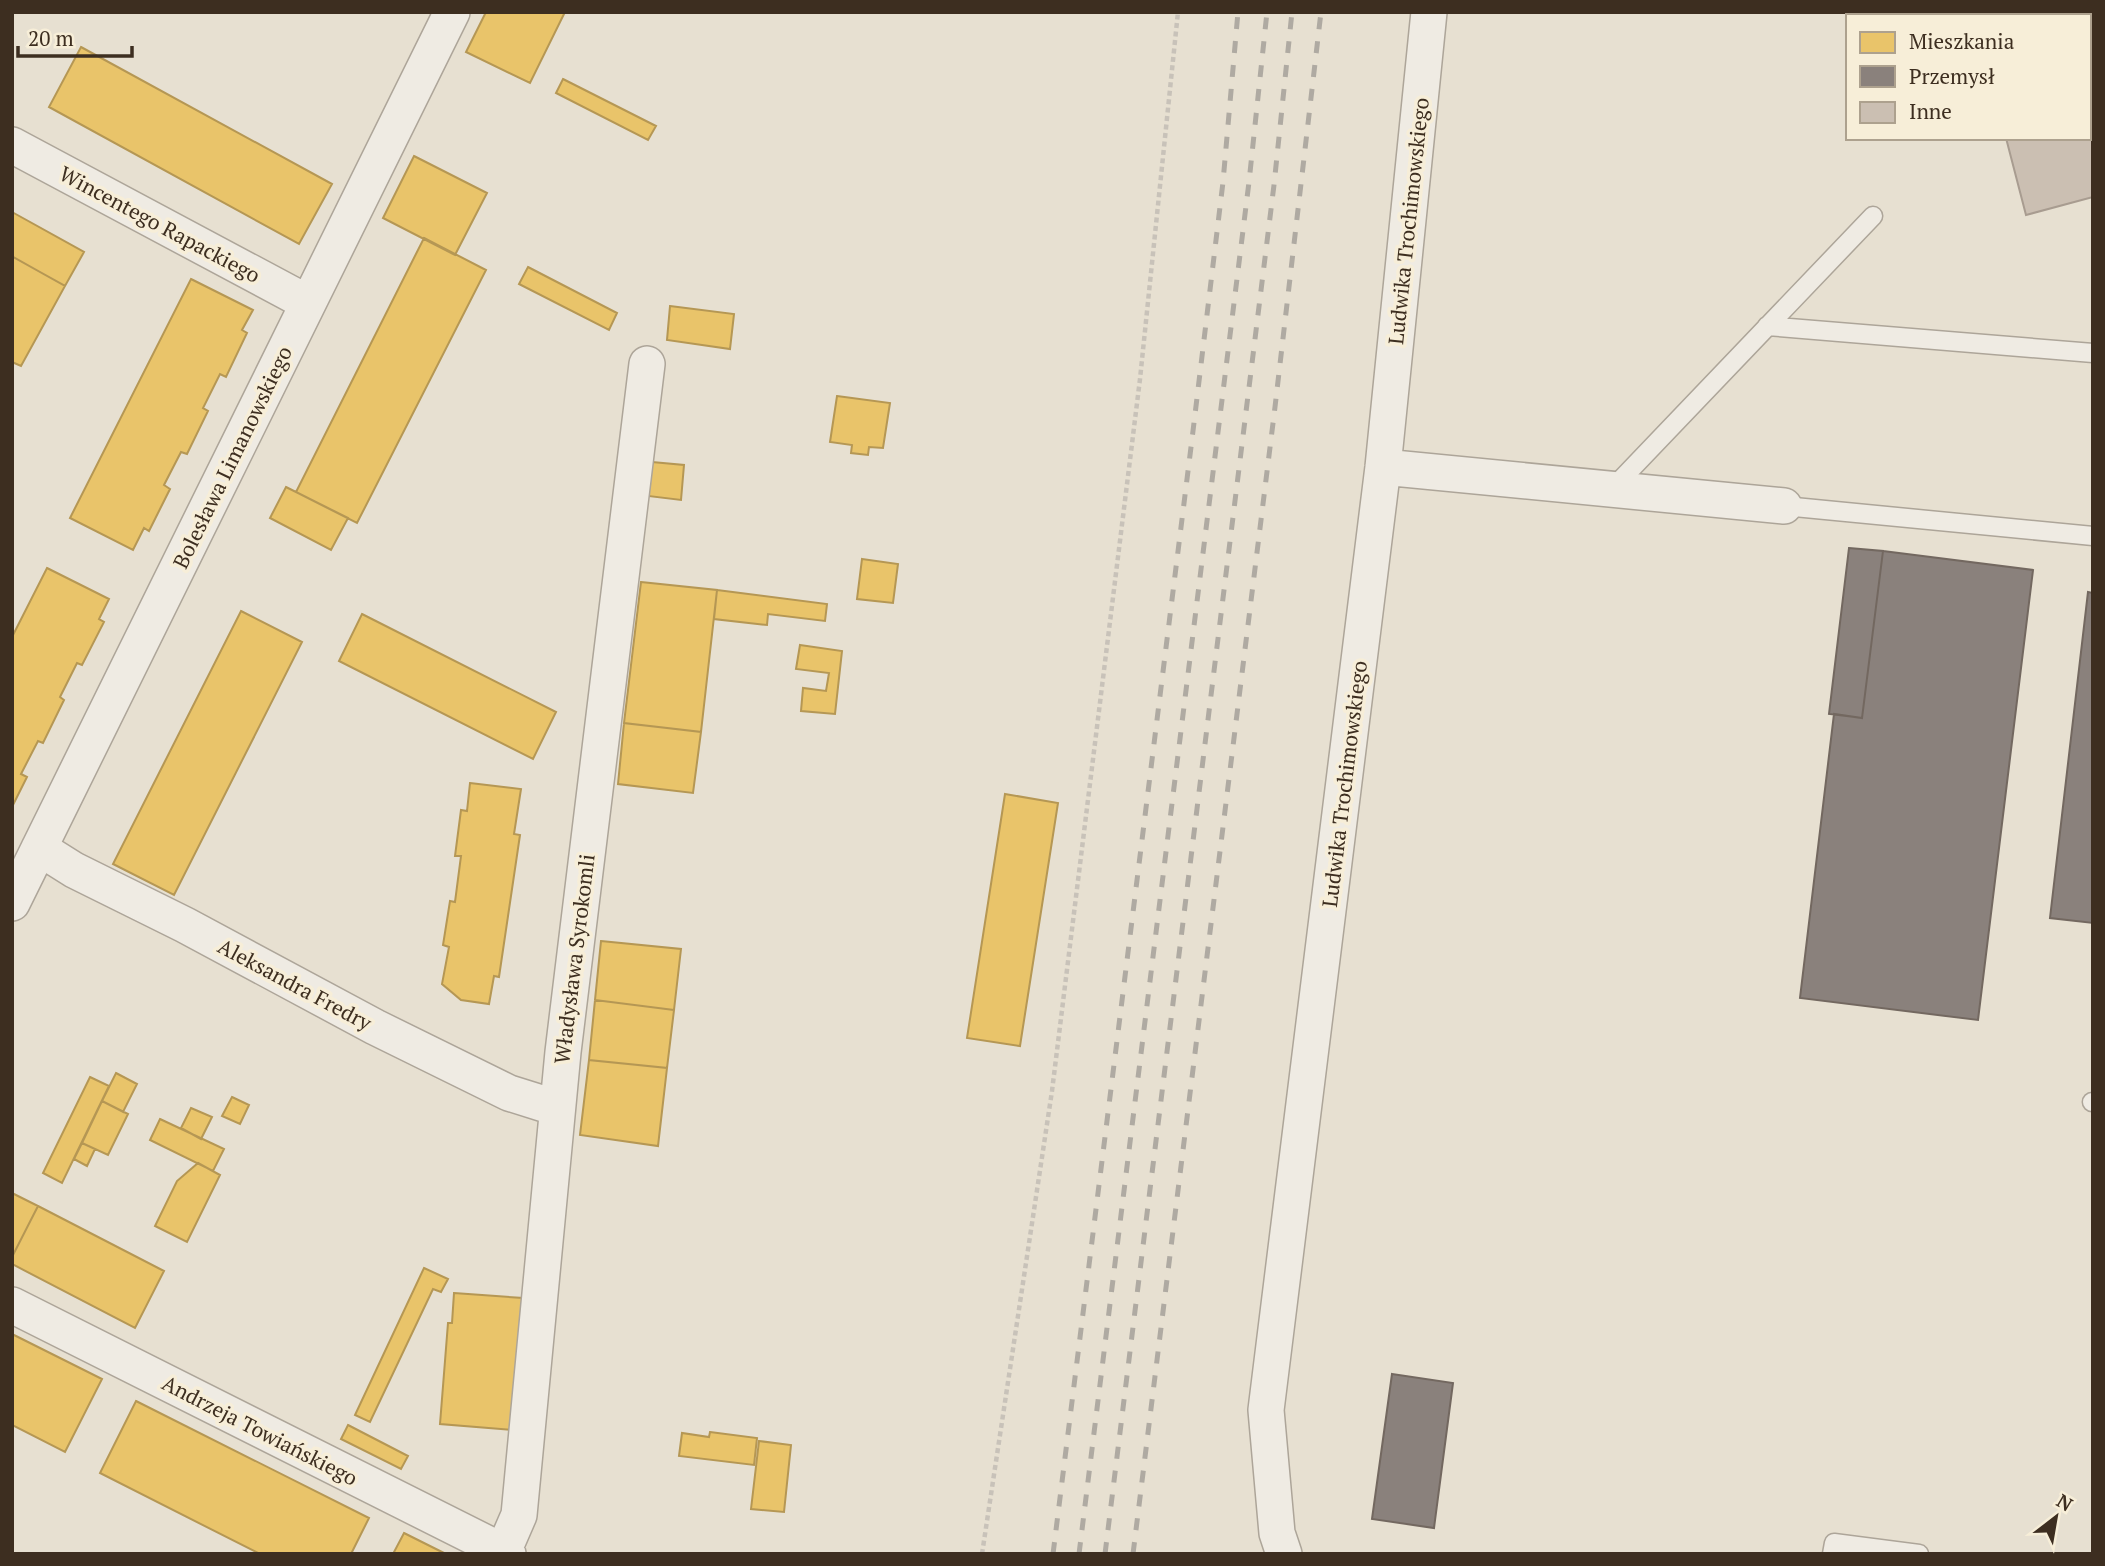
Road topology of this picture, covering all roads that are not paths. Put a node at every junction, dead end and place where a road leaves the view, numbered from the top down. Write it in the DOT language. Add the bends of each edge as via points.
graph roads {
  1 [pos="452,12"];
  2 [pos="1429,12"];
  3 [pos="12,145"];
  4 [pos="1872,216"];
  5 [pos="308,303"];
  6 [pos="1767,326"];
  7 [pos="2093,353"];
  8 [pos="648,364"];
  9 [pos="1383,467"];
  10 [pos="1612,489"];
  11 [pos="1784,506"];
  12 [pos="2093,536"];
  13 [pos="39,848"];
  14 [pos="12,903"];
  15 [pos="557,1108"];
  16 [pos="12,1305"];
  17 [pos="505,1553"];
  18 [pos="1284,1554"];
  19 [pos="1832,1554"];
  20 [pos="1919,1554"];
  1 -- 5 [label="street, Bolesława Limanowskiego"];
  2 -- 9 [label="street, Ludwika Trochimowskiego"];
  3 -- 5 [label="street, Wincentego Rapackiego"];
  4 -- 6 [label="lane"];
  5 -- 13 [label="street, Bolesława Limanowskiego"];
  6 -- 7 [label="lane"];
  6 -- 10 [label="lane"];
  8 -- 15 [label="street, Władysława Syrokomli"];
  9 -- 10 [label="street"];
  9 -- 18 [label="street, Ludwika Trochimowskiego" via="1266,1410 1277,1533"];
  10 -- 11 [label="street"];
  11 -- 12 [label="lane"];
  13 -- 14 [label="street, Bolesława Limanowskiego"];
  13 -- 15 [label="street, Aleksandra Fredry" via="375,1027 509,1093"];
  15 -- 17 [label="street, Władysława Syrokomli" via="519,1515"];
  16 -- 17 [label="street, Andrzeja Towiańskiego"];
  19 -- 20 [label="lane" via="1833,1543"];
}
